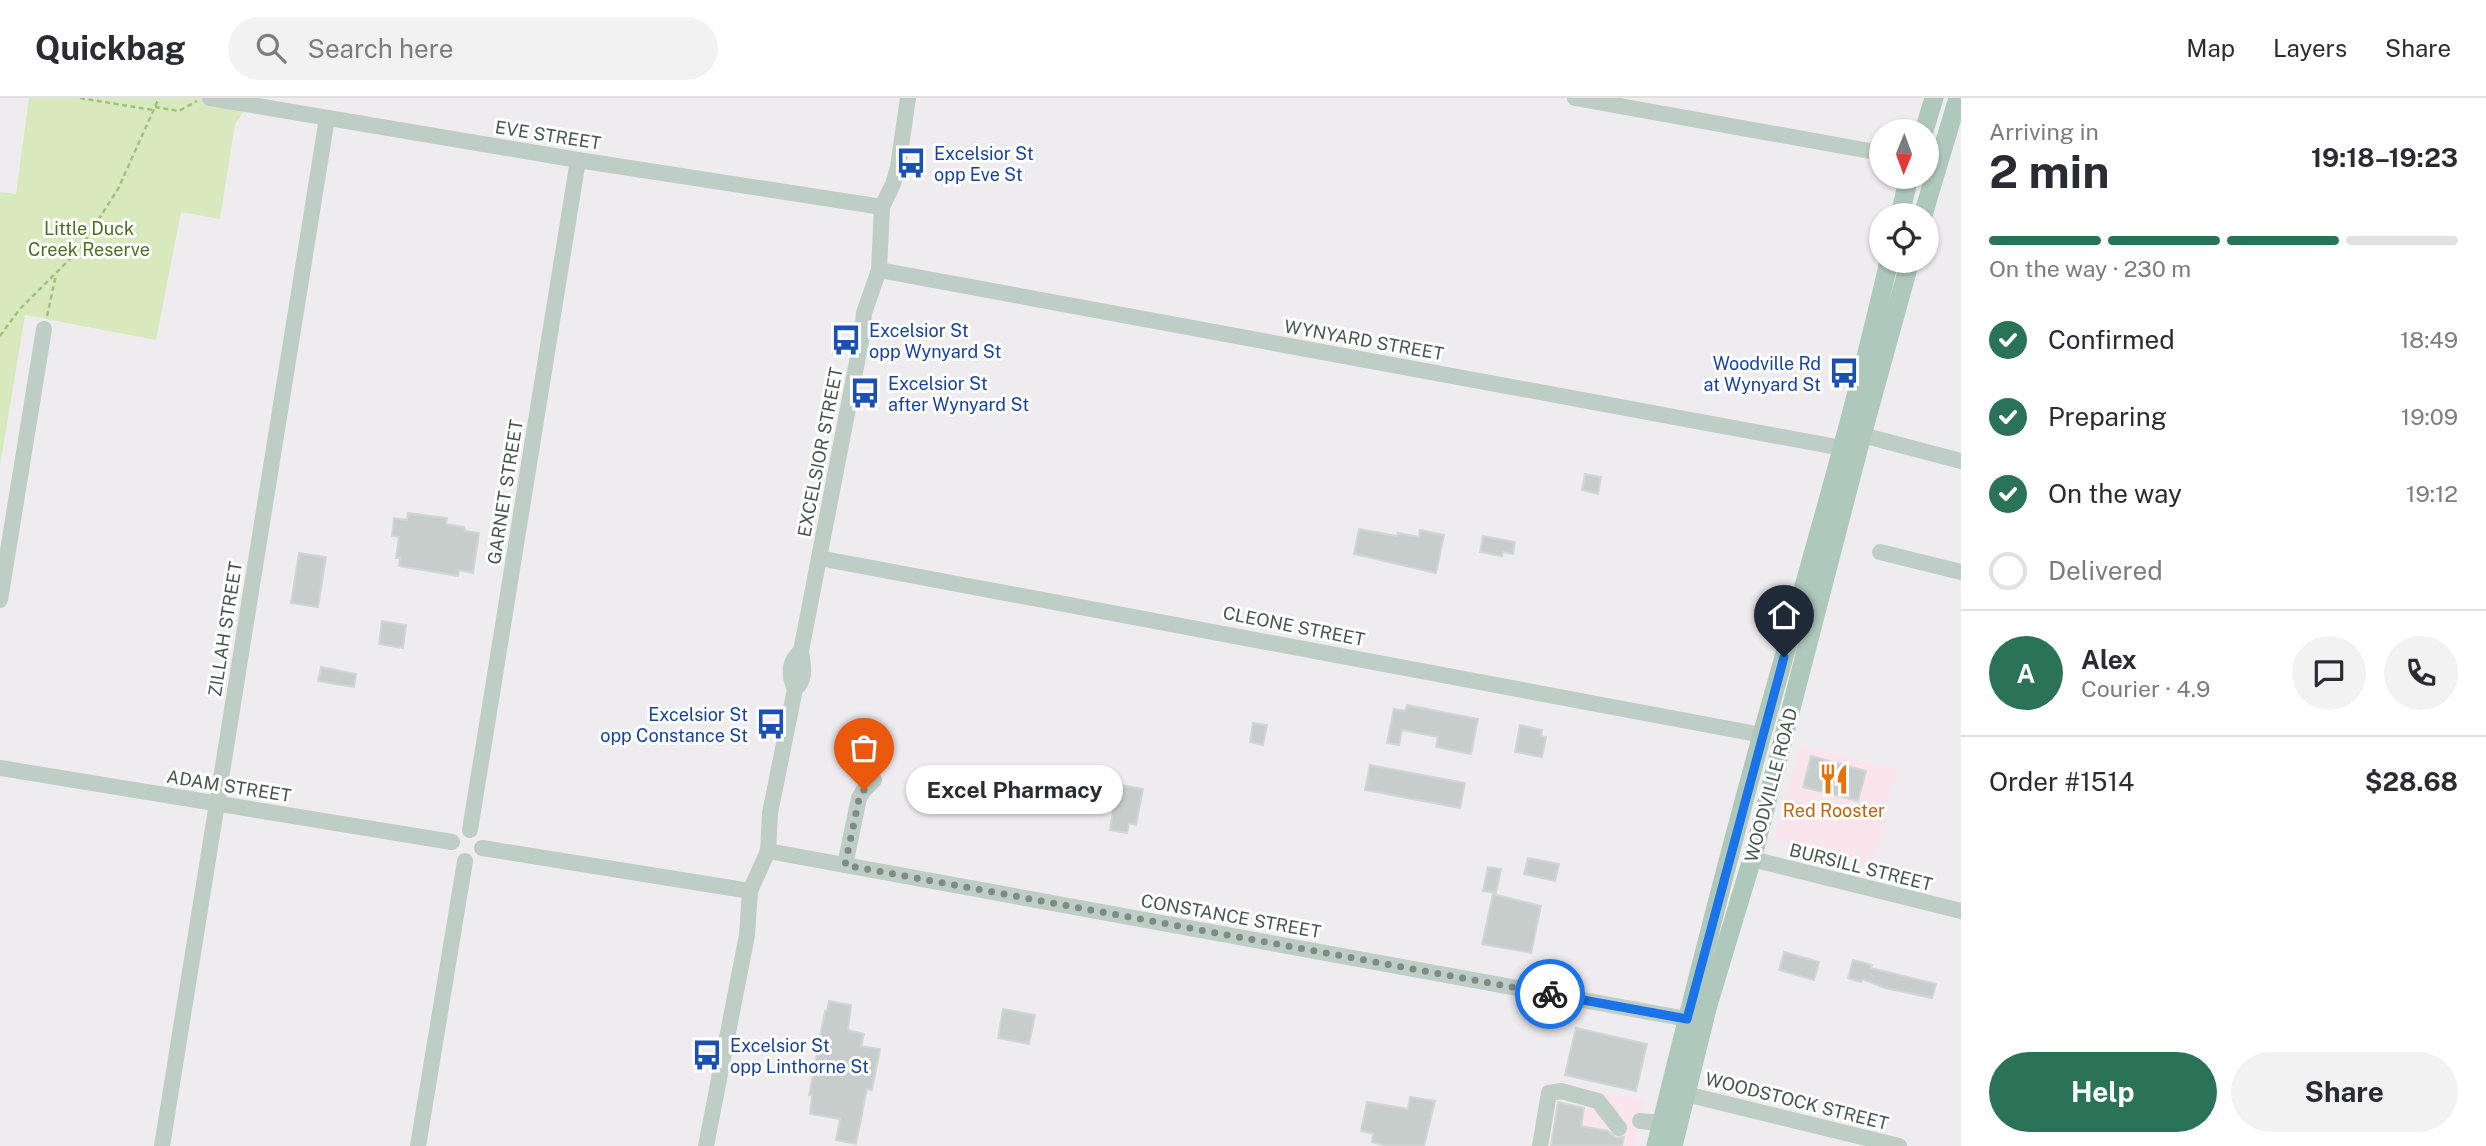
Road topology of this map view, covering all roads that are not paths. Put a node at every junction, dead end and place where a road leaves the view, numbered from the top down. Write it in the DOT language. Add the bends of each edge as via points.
graph roads {
  1 [pos="209,98"];
  2 [pos="908,98"];
  3 [pos="1575,98"];
  4 [pos="1934,98"];
  5 [pos="1958,98"];
  6 [pos="327,118"];
  7 [pos="1928,119"];
  8 [pos="1869,151"];
  9 [pos="578,160"];
  10 [pos="1927,203"];
  11 [pos="881,207"];
  12 [pos="879,270"];
  13 [pos="1886,273"];
  14 [pos="1907,273"];
  15 [pos="44,330"];
  16 [pos="1863,435"];
  17 [pos="1842,448"];
  18 [pos="1961,461"];
  19 [pos="1880,552"];
  20 [pos="819,558"];
  21 [pos="1961,572"];
  22 [pos="0,600"];
  23 [pos="1762,735"];
  24 [pos="0,768"];
  25 [pos="874,780"];
  26 [pos="216,804"];
  27 [pos="470,830"];
  28 [pos="452,842"];
  29 [pos="482,848"];
  30 [pos="768,851"];
  31 [pos="1752,859"];
  32 [pos="465,861"];
  33 [pos="845,865"];
  34 [pos="750,891"];
  35 [pos="1961,911"];
  36 [pos="1687,1019"];
  37 [pos="1686,1094"];
  38 [pos="1640,1121"];
  39 [pos="1662,1123"];
  40 [pos="1619,1128"];
  41 [pos="162,1146"];
  42 [pos="418,1146"];
  43 [pos="706,1146"];
  44 [pos="1540,1146"];
  45 [pos="1656,1146"];
  46 [pos="1674,1146"];
  47 [pos="1899,1146"];
  1 -- 6 [label="street, EVE STREET"];
  2 -- 11 [label="street, EXCELSIOR STREET" via="898,167"];
  3 -- 8 [label="street"];
  4 -- 7 [label="main road"];
  5 -- 10 [label="main road"];
  6 -- 9 [label="street, EVE STREET"];
  6 -- 26 [label="street, ZILLAH STREET"];
  9 -- 11 [label="street, EVE STREET"];
  9 -- 27 [label="street, GARNET STREET"];
  11 -- 12 [label="street, EXCELSIOR STREET"];
  12 -- 17 [label="street, WYNYARD STREET"];
  12 -- 20 [label="street, EXCELSIOR STREET" via="864,313"];
  13 -- 17 [label="main road, WOODVILLE ROAD"];
  14 -- 16 [label="main road, WOODVILLE ROAD"];
  15 -- 22 [label="street"];
  16 -- 18 [label="street"];
  16 -- 31 [label="main road, WOODVILLE ROAD"];
  17 -- 23 [label="main road, WOODVILLE ROAD"];
  19 -- 21 [label="street"];
  20 -- 23 [label="street, CLEONE STREET"];
  20 -- 30 [label="street, EXCELSIOR STREET" via="801,651 803,681 795,689 770,813"];
  23 -- 36 [label="main road, WOODVILLE ROAD"];
  24 -- 26 [label="street, ADAM STREET"];
  25 -- 33 [label="street" via="859,799"];
  26 -- 28 [label="street, ADAM STREET"];
  26 -- 41 [label="street, ZILLAH STREET"];
  27 -- 28 [label="street" via="456,834"];
  27 -- 29 [label="street" via="480,838"];
  28 -- 32 [label="street" via="456,856"];
  29 -- 32 [label="street" via="478,856"];
  29 -- 34 [label="street"];
  30 -- 33 [label="street, CONSTANCE STREET"];
  30 -- 34 [label="street, EXCELSIOR STREET"];
  31 -- 35 [label="street, BURSILL STREET"];
  31 -- 37 [label="main road, WOODVILLE ROAD"];
  32 -- 42 [label="street"];
  33 -- 36 [label="street, CONSTANCE STREET"];
  34 -- 43 [label="street, EXCELSIOR STREET" via="747,935"];
  36 -- 39 [label="main road, WOODVILLE ROAD"];
  37 -- 46 [label="main road, WOODVILLE ROAD"];
  37 -- 47 [label="street, WOODSTOCK STREET"];
  38 -- 39 [label="street"];
  39 -- 45 [label="main road, WOODVILLE ROAD"];
  40 -- 44 [label="street" via="1598,1101 1561,1091 1549,1093"];
}
